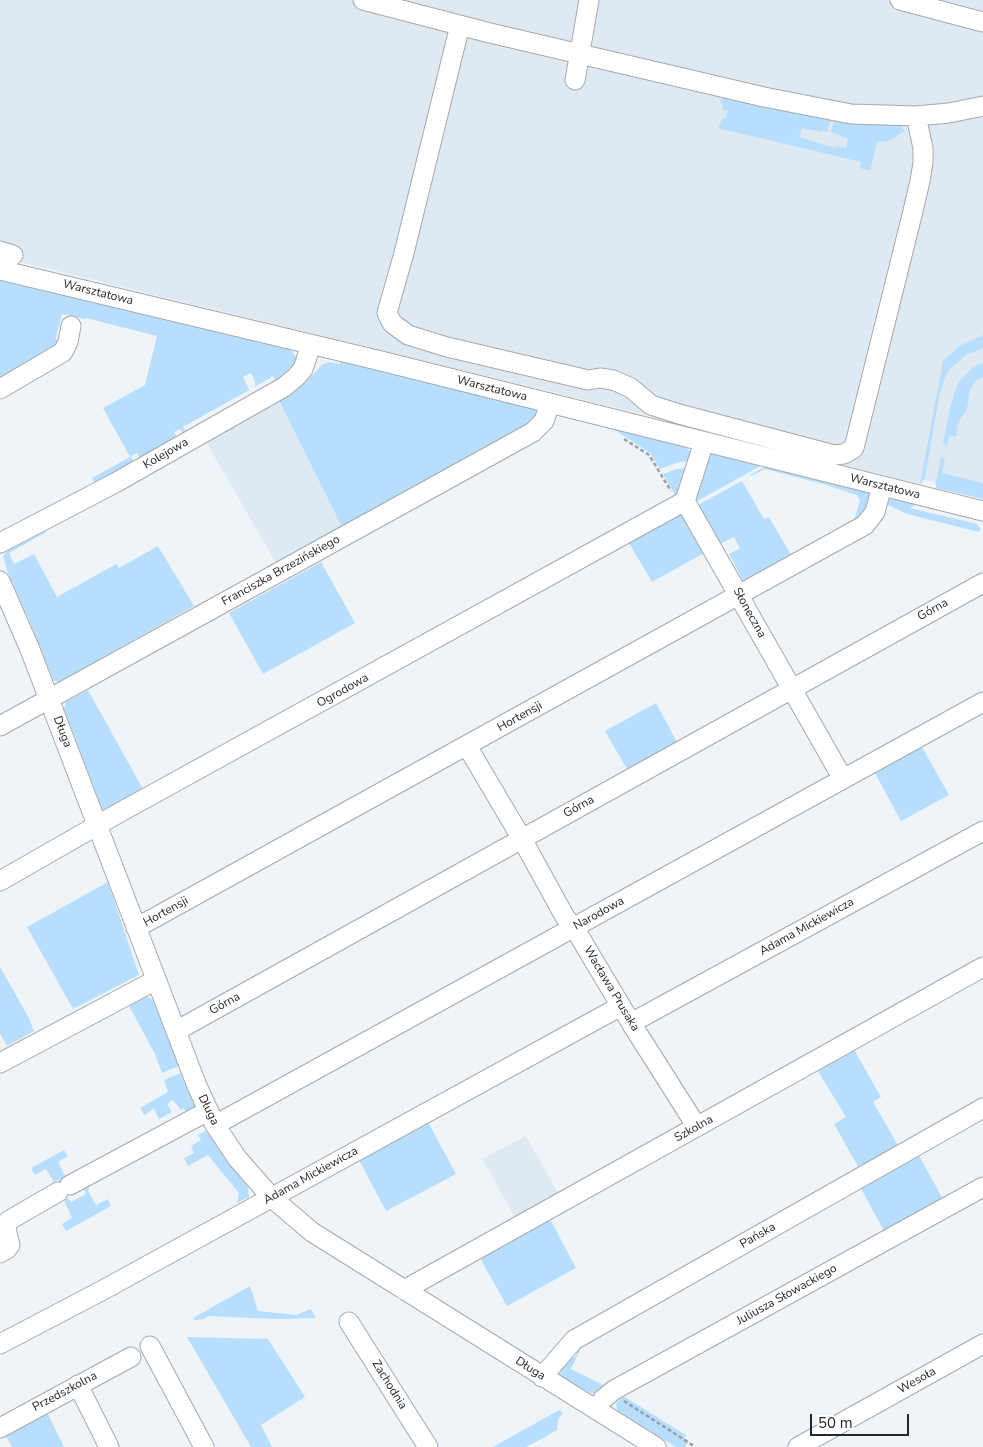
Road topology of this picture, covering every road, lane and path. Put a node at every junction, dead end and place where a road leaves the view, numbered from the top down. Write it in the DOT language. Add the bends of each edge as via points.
graph roads {
  1 [pos="363,0"];
  2 [pos="589,0"];
  3 [pos="900,0"];
  4 [pos="983,22"];
  5 [pos="460,25"];
  6 [pos="580,54"];
  7 [pos="575,80"];
  8 [pos="983,106"];
  9 [pos="916,116"];
  10 [pos="0,270"];
  11 [pos="71,326"];
  12 [pos="311,345"];
  13 [pos="0,389"];
  14 [pos="550,404"];
  15 [pos="621,436"];
  16 [pos="704,442"];
  17 [pos="882,486"];
  18 [pos="678,497"];
  19 [pos="983,511"];
  20 [pos="0,543"];
  21 [pos="0,581"];
  22 [pos="981,589"];
  23 [pos="740,595"];
  24 [pos="792,688"];
  25 [pos="49,699"];
  26 [pos="983,702"];
  27 [pos="0,726"];
  28 [pos="467,746"];
  29 [pos="843,779"];
  30 [pos="98,826"];
  31 [pos="983,831"];
  32 [pos="522,839"];
  33 [pos="0,881"];
  34 [pos="136,928"];
  35 [pos="573,928"];
  36 [pos="983,967"];
  37 [pos="156,980"];
  38 [pos="621,1006"];
  39 [pos="631,1023"];
  40 [pos="176,1031"];
  41 [pos="0,1063"];
  42 [pos="983,1108"];
  43 [pos="211,1118"];
  44 [pos="697,1127"];
  45 [pos="983,1186"];
  46 [pos="272,1198"];
  47 [pos="0,1254"];
  48 [pos="404,1290"];
  49 [pos="349,1322"];
  50 [pos="0,1344"];
  51 [pos="983,1344"];
  52 [pos="150,1346"];
  53 [pos="131,1357"];
  54 [pos="542,1377"];
  55 [pos="78,1385"];
  56 [pos="623,1401"];
  57 [pos="596,1410"];
  58 [pos="0,1428"];
  59 [pos="694,1446"];
  60 [pos="109,1447"];
  61 [pos="204,1447"];
  62 [pos="428,1447"];
  63 [pos="656,1447"];
  64 [pos="798,1447"];
  1 -- 5 [label="street"];
  2 -- 6 [label="street"];
  3 -- 4 [label="street"];
  5 -- 6 [label="street"];
  5 -- 9 [label="street" via="387,314 392,323 408,335 447,347 588,380 613,380 631,388 651,405 834,455 854,448 913,211 923,163"];
  6 -- 7 [label="street"];
  6 -- 9 [label="street" via="851,114"];
  8 -- 9 [label="street"];
  10 -- 12 [label="street, Warsztatowa"];
  11 -- 13 [label="street" via="66,348 60,354"];
  12 -- 14 [label="street, Warsztatowa"];
  12 -- 20 [label="street, Kolejowa" via="303,368 284,387 115,483"];
  14 -- 16 [label="street, Warsztatowa"];
  14 -- 25 [label="street, Franciszka Brzezińskiego" via="544,421 534,432"];
  15 -- 18 [label="path" via="649,455"];
  16 -- 17 [label="street, Warsztatowa"];
  16 -- 18 [label="street"];
  17 -- 19 [label="street, Warsztatowa"];
  17 -- 23 [label="street, Hortensji" via="875,512 867,523"];
  18 -- 23 [label="street, Słoneczna"];
  18 -- 30 [label="street, Ogrodowa"];
  21 -- 25 [label="street, Długa"];
  22 -- 24 [label="street, Górna"];
  23 -- 24 [label="street, Słoneczna"];
  23 -- 28 [label="street, Hortensji"];
  24 -- 29 [label="street, Słoneczna"];
  24 -- 32 [label="street, Górna"];
  25 -- 27 [label="street, Franciszka Brzezińskiego"];
  25 -- 30 [label="street, Długa"];
  26 -- 29 [label="street, Narodowa"];
  28 -- 32 [label="street, Wacława Prusaka"];
  28 -- 34 [label="street, Hortensji"];
  29 -- 35 [label="street, Narodowa"];
  30 -- 33 [label="street, Ogrodowa"];
  30 -- 34 [label="street, Długa"];
  31 -- 39 [label="street, Adama Mickiewicza"];
  32 -- 35 [label="street, Wacława Prusaka"];
  32 -- 40 [label="street, Górna"];
  34 -- 37 [label="street, Długa"];
  35 -- 38 [label="street, Wacława Prusaka"];
  35 -- 43 [label="street, Narodowa"];
  36 -- 44 [label="street, Szkolna"];
  37 -- 40 [label="street, Długa"];
  37 -- 41 [label="street"];
  38 -- 39 [label="street, Wacława Prusaka"];
  38 -- 46 [label="street, Adama Mickiewicza"];
  39 -- 44 [label="street, Wacława Prusaka"];
  40 -- 43 [label="street, Długa"];
  42 -- 54 [label="street, Pańska" via="574,1340"];
  43 -- 46 [label="street, Długa" via="238,1158"];
  43 -- 47 [label="street, Narodowa" via="64,1188 8,1221 6,1229 10,1245"];
  44 -- 48 [label="street, Szkolna"];
  45 -- 57 [label="street, Juliusza Słowackiego" via="614,1390"];
  46 -- 48 [label="street, Długa" via="312,1232"];
  46 -- 50 [label="street, Adama Mickiewicza"];
  48 -- 54 [label="street, Długa"];
  49 -- 62 [label="street, Zachodnia"];
  51 -- 64 [label="street, Wesoła"];
  52 -- 61 [label="street"];
  53 -- 55 [label="street, Przedszkolna"];
  54 -- 57 [label="street, Długa"];
  55 -- 58 [label="street, Przedszkolna"];
  55 -- 60 [label="street"];
  56 -- 59 [label="path"];
  57 -- 63 [label="street, Długa"];
}
